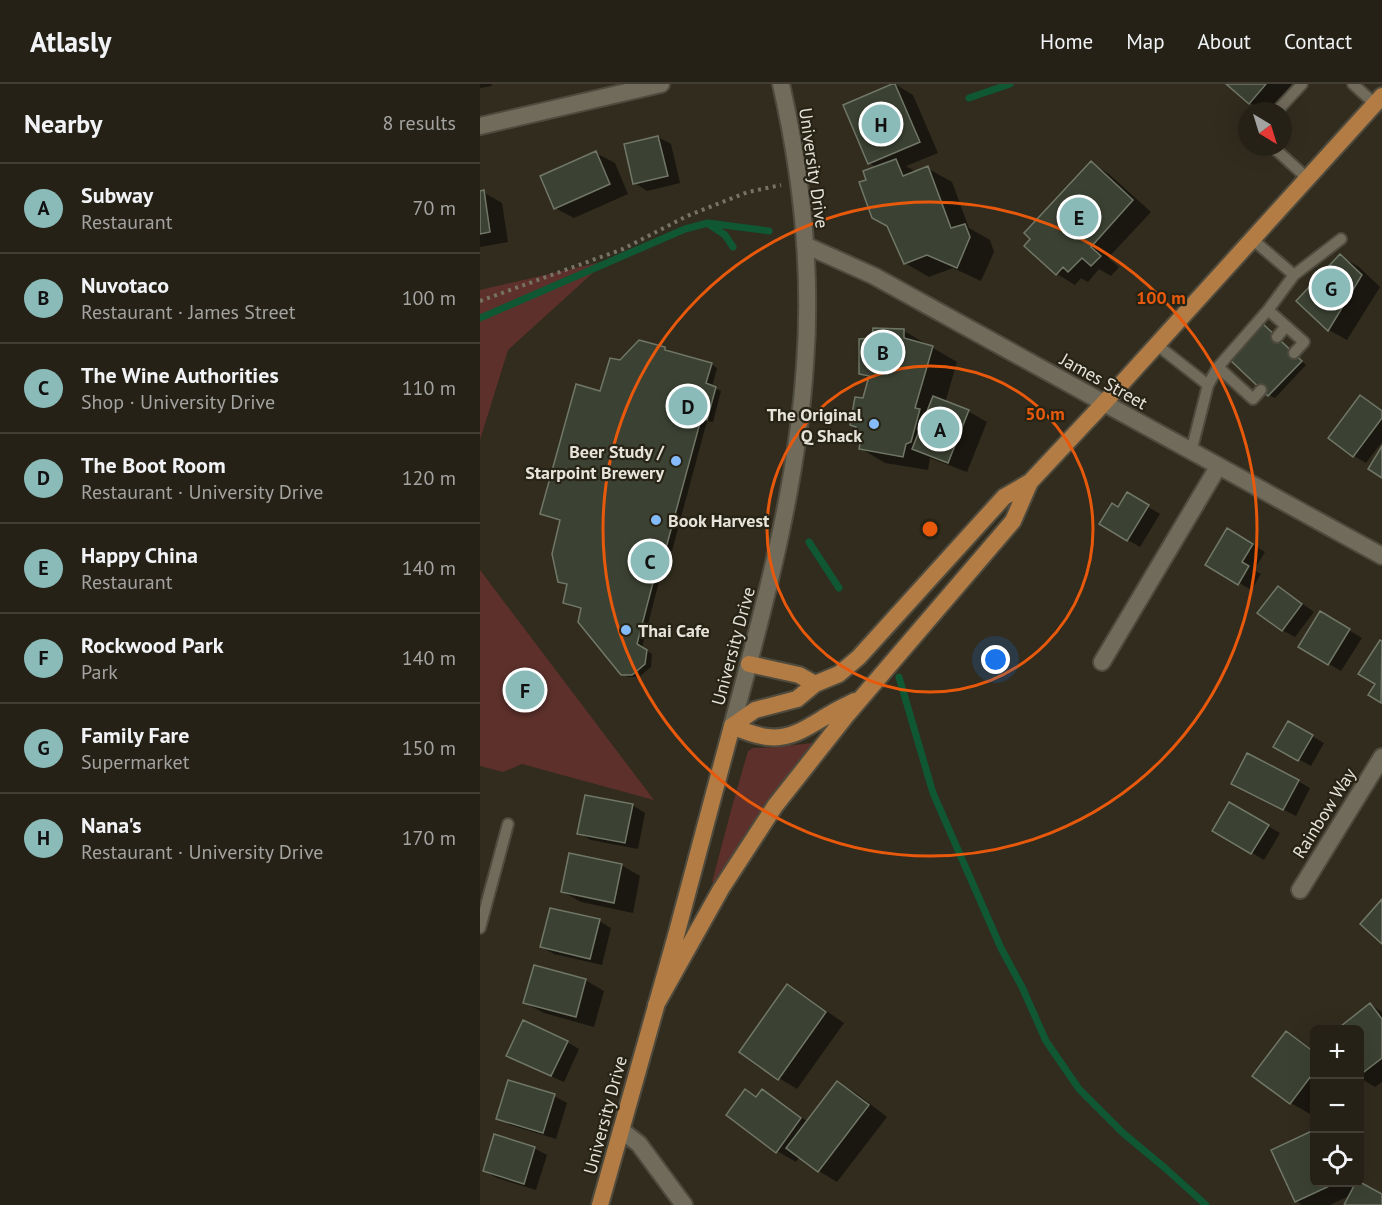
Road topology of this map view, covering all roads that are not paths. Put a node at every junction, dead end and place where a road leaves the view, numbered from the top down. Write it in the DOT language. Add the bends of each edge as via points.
graph roads {
  1 [pos="661,84"];
  2 [pos="781,84"];
  3 [pos="1302,84"];
  4 [pos="1353,84"];
  5 [pos="1379,100"];
  6 [pos="1285,102"];
  7 [pos="480,126"];
  8 [pos="1283,156"];
  9 [pos="1307,178"];
  10 [pos="1252,239"];
  11 [pos="1341,239"];
  12 [pos="805,245"];
  13 [pos="1294,275"];
  14 [pos="1268,310"];
  15 [pos="1286,326"];
  16 [pos="1277,337"];
  17 [pos="1157,345"];
  18 [pos="1294,353"];
  19 [pos="1218,367"];
  20 [pos="1244,374"];
  21 [pos="1236,383"];
  22 [pos="1208,385"];
  23 [pos="1261,390"];
  24 [pos="1104,403"];
  25 [pos="1191,452"];
  26 [pos="1218,467"];
  27 [pos="1029,482"];
  28 [pos="1382,556"];
  29 [pos="1102,662"];
  30 [pos="749,664"];
  31 [pos="815,684"];
  32 [pos="861,698"];
  33 [pos="732,726"];
  34 [pos="1382,757"];
  35 [pos="508,824"];
  36 [pos="1300,890"];
  37 [pos="480,928"];
  38 [pos="656,1005"];
  39 [pos="621,1130"];
  40 [pos="600,1205"];
  41 [pos="684,1205"];
  1 -- 7 [label="street"];
  2 -- 12 [label="street, University Drive" via="796,164"];
  3 -- 6 [label="lane"];
  4 -- 5 [label="lane"];
  5 -- 9 [label="main road"];
  8 -- 9 [label="lane"];
  9 -- 10 [label="main road"];
  10 -- 13 [label="lane"];
  10 -- 17 [label="main road"];
  11 -- 13 [label="lane"];
  12 -- 24 [label="street, James Street" via="874,276"];
  12 -- 30 [label="street, University Drive" via="805,363 797,440 779,540"];
  13 -- 14 [label="lane"];
  14 -- 15 [label="lane"];
  14 -- 19 [label="lane"];
  15 -- 16 [label="lane"];
  15 -- 18 [label="lane" via="1305,342"];
  17 -- 22 [label="lane"];
  17 -- 24 [label="main road"];
  19 -- 21 [label="lane"];
  19 -- 22 [label="lane"];
  20 -- 21 [label="lane"];
  21 -- 23 [label="lane" via="1253,399"];
  22 -- 25 [label="lane"];
  24 -- 25 [label="street, James Street"];
  24 -- 27 [label="main road"];
  25 -- 26 [label="street, James Street"];
  26 -- 28 [label="street, James Street"];
  26 -- 29 [label="street"];
  27 -- 31 [label="main road" via="1004,497 859,657 839,674"];
  27 -- 32 [label="main road" via="1013,521"];
  30 -- 31 [label="main road" via="799,675"];
  30 -- 33 [label="street, University Drive"];
  31 -- 33 [label="main road" via="797,699 755,710"];
  32 -- 33 [label="main road" via="800,732 785,736 770,738"];
  32 -- 38 [label="main road" via="748,845"];
  33 -- 38 [label="main road, University Drive"];
  34 -- 36 [label="street, Rainbow Way"];
  35 -- 37 [label="lane"];
  38 -- 39 [label="main road, University Drive"];
  39 -- 40 [label="main road, University Drive"];
  39 -- 41 [label="street" via="639,1144"];
}
